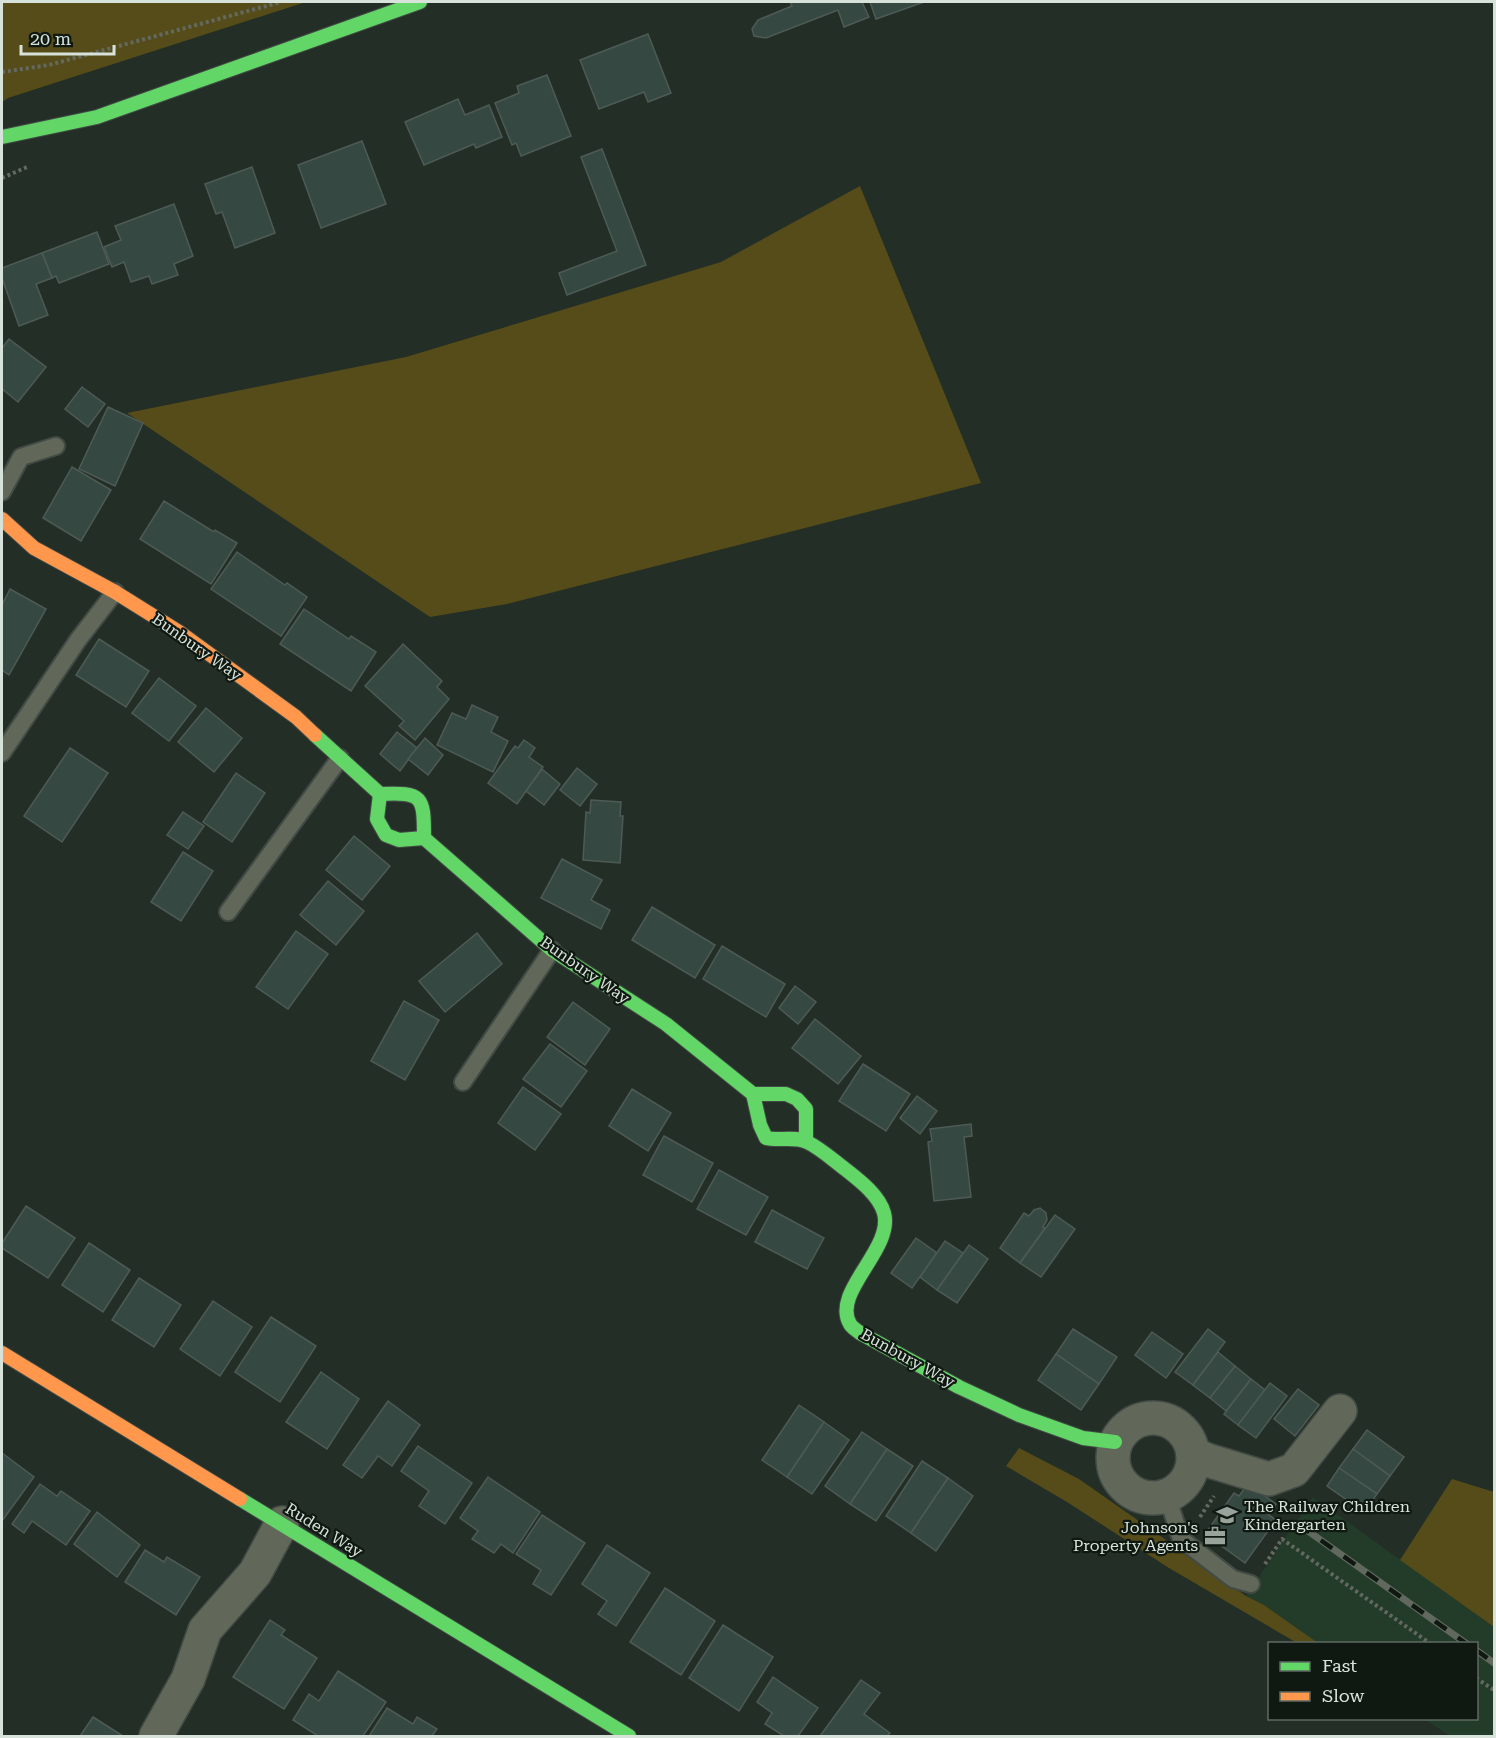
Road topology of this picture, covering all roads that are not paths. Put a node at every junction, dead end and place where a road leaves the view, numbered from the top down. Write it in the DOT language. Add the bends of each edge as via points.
graph roads {
  1 [pos="420,2"];
  2 [pos="2,137"];
  3 [pos="56,446"];
  4 [pos="2,492"];
  5 [pos="2,519"];
  6 [pos="115,592"];
  7 [pos="2,753"];
  8 [pos="340,758"];
  9 [pos="380,794"];
  10 [pos="424,838"];
  11 [pos="228,912"];
  12 [pos="552,950"];
  13 [pos="463,1082"];
  14 [pos="753,1094"];
  15 [pos="806,1141"];
  16 [pos="2,1353"];
  17 [pos="1340,1411"];
  18 [pos="1116,1442"];
  19 [pos="1200,1457"];
  20 [pos="1167,1496"];
  21 [pos="282,1524"];
  22 [pos="1251,1584"];
  23 [pos="156,1737"];
  24 [pos="629,1737"];
  1 -- 2 [label="street" via="97,117"];
  3 -- 4 [label="lane" via="21,457"];
  5 -- 6 [label="street, Bunbury Way" via="34,548"];
  6 -- 7 [label="lane"];
  6 -- 8 [label="street, Bunbury Way" via="179,632 296,717"];
  8 -- 9 [label="street, Bunbury Way"];
  8 -- 11 [label="lane"];
  9 -- 10 [label="street" via="408,793 419,799"];
  9 -- 10 [label="street" via="377,819 386,835 399,840"];
  10 -- 12 [label="street, Bunbury Way"];
  12 -- 13 [label="lane"];
  12 -- 14 [label="street, Bunbury Way" via="666,1024"];
  14 -- 15 [label="street" via="766,1138 779,1142"];
  14 -- 15 [label="street" via="786,1094 797,1099 806,1109"];
  15 -- 18 [label="street, Bunbury Way" via="873,1193 885,1214 887,1227 850,1296 849,1323 860,1333 1019,1416 1083,1438"];
  16 -- 21 [label="street, Ruden Way"];
  17 -- 19 [label="street" via="1294,1470 1269,1479"];
  18 -- 19 [label="street" via="1128,1426 1155,1418 1182,1430"];
  18 -- 20 [label="street" via="1113,1468 1121,1484 1137,1496"];
  19 -- 20 [label="street" via="1179,1489"];
  20 -- 22 [label="lane" via="1180,1539 1233,1579"];
  21 -- 23 [label="street" via="255,1573 205,1630 188,1679"];
  21 -- 24 [label="street, Ruden Way"];
}
